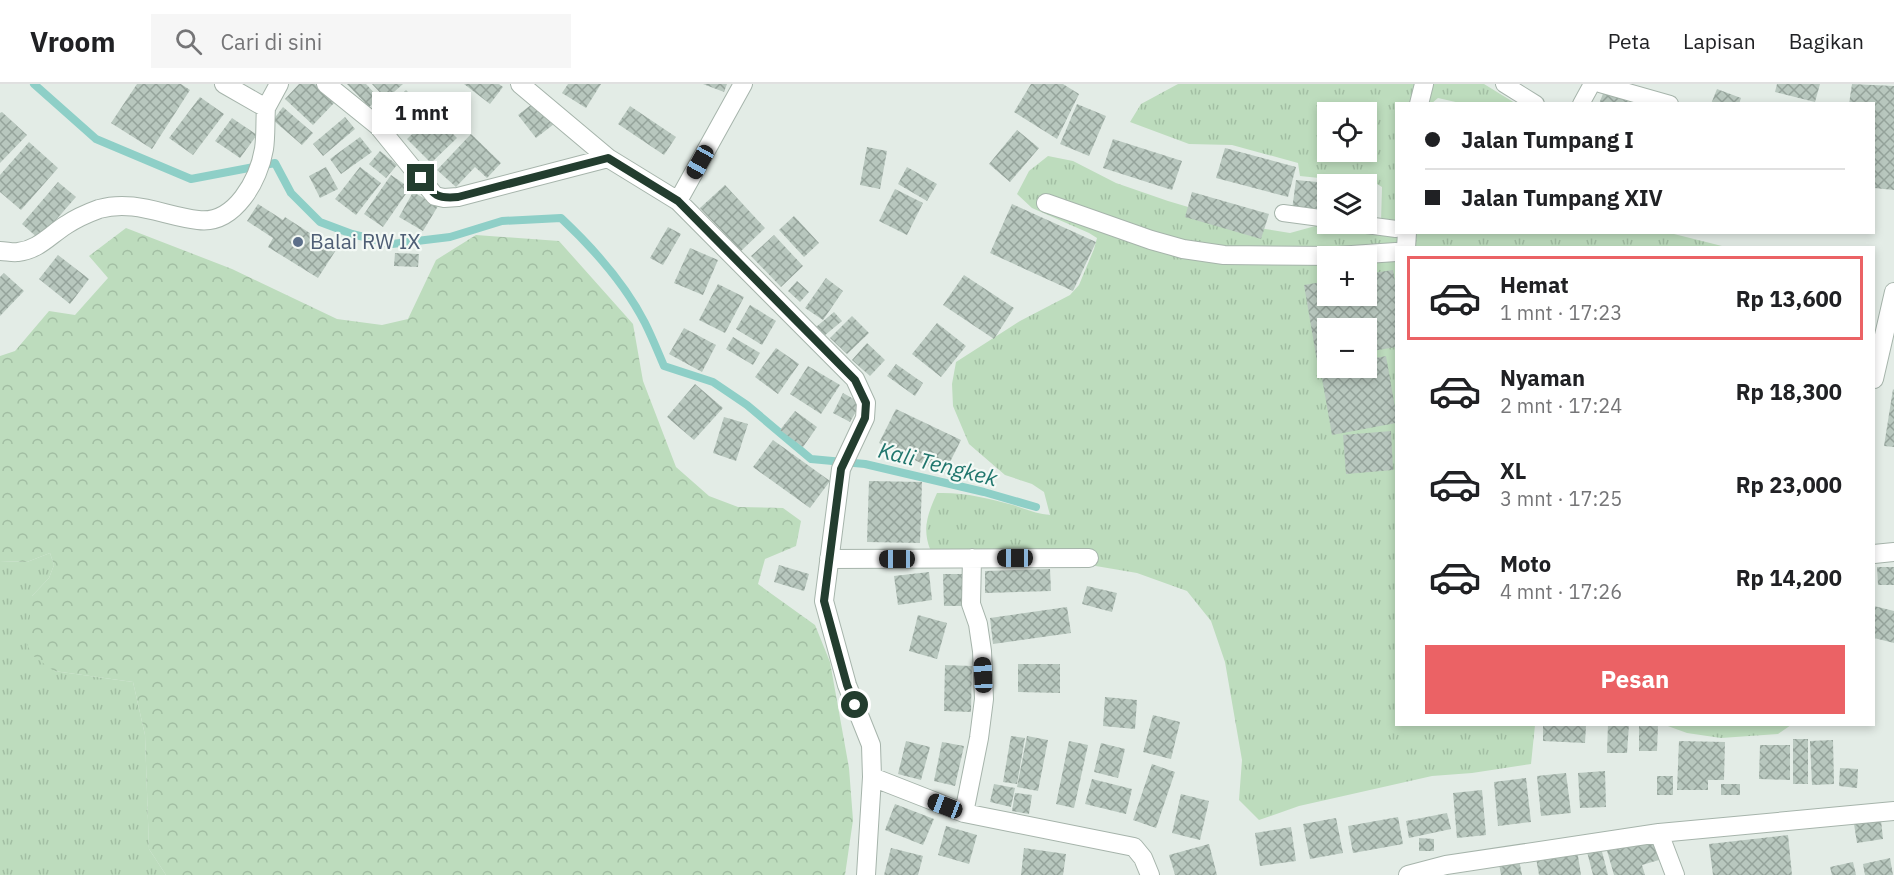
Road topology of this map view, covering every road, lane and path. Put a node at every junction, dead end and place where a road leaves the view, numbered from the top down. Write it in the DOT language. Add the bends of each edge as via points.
graph roads {
  1 [pos="224,84"];
  2 [pos="279,84"];
  3 [pos="326,84"];
  4 [pos="520,84"];
  5 [pos="743,84"];
  6 [pos="1424,84"];
  7 [pos="1504,84"];
  8 [pos="1592,84"];
  9 [pos="1600,84"];
  10 [pos="1420,102"];
  11 [pos="1533,102"];
  12 [pos="1582,102"];
  13 [pos="1663,102"];
  14 [pos="266,108"];
  15 [pos="608,158"];
  16 [pos="678,201"];
  17 [pos="1046,202"];
  18 [pos="1283,213"];
  19 [pos="1317,218"];
  20 [pos="1377,226"];
  21 [pos="1395,229"];
  22 [pos="0,251"];
  23 [pos="1395,252"];
  24 [pos="1894,292"];
  25 [pos="1875,375"];
  26 [pos="1894,552"];
  27 [pos="1875,554"];
  28 [pos="972,558"];
  29 [pos="1089,558"];
  30 [pos="829,559"];
  31 [pos="872,777"];
  32 [pos="964,813"];
  33 [pos="1894,813"];
  34 [pos="1659,833"];
  35 [pos="1447,870"];
  36 [pos="866,875"];
  37 [pos="1150,875"];
  38 [pos="1408,875"];
  39 [pos="1675,875"];
  1 -- 14 [label="street"];
  2 -- 14 [label="street"];
  3 -- 15 [label="street" via="378,126 435,196 458,197"];
  4 -- 15 [label="street"];
  5 -- 16 [label="street"];
  6 -- 10 [label="street"];
  7 -- 11 [label="lane"];
  8 -- 12 [label="lane"];
  9 -- 13 [label="lane"];
  14 -- 22 [label="street" via="264,150 249,191 233,209 201,221 141,206 98,209 66,225 39,246 18,252"];
  15 -- 16 [label="street"];
  16 -- 30 [label="street" via="855,380 866,403 865,418 841,469"];
  17 -- 23 [label="street" via="1151,240 1224,255"];
  18 -- 19 [label="lane"];
  20 -- 21 [label="lane"];
  24 -- 25 [label="street"];
  26 -- 27 [label="street"];
  28 -- 29 [label="street"];
  28 -- 30 [label="street"];
  28 -- 32 [label="street" via="971,604 982,651 984,699"];
  30 -- 31 [label="street" via="824,601 847,685 871,744"];
  31 -- 32 [label="street"];
  31 -- 36 [label="street"];
  32 -- 37 [label="street" via="1134,847"];
  33 -- 34 [label="street"];
  34 -- 35 [label="street"];
  34 -- 39 [label="street"];
  35 -- 38 [label="street"];
}
